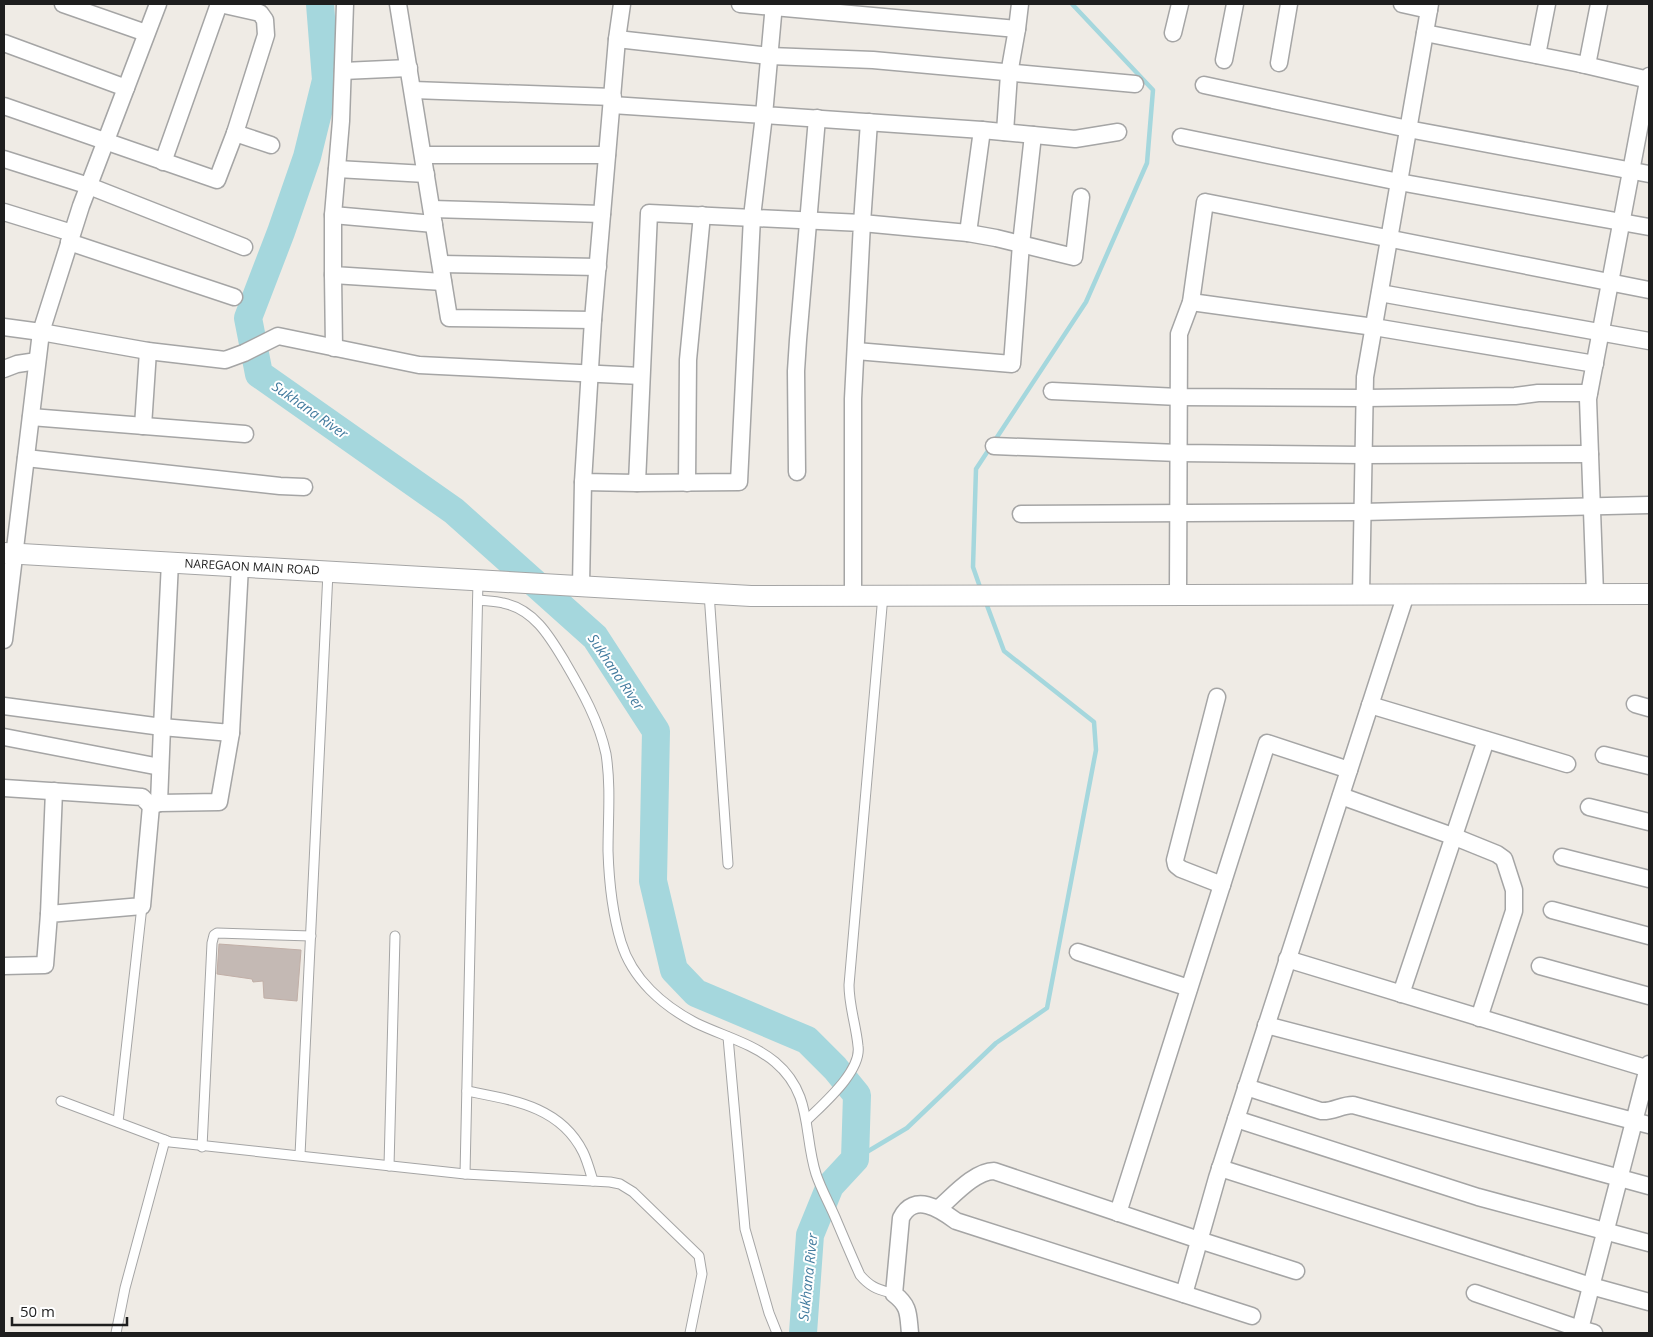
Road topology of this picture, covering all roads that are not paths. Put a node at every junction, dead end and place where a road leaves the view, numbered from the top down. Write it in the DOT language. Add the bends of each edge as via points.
graph roads {
  1 [pos="63,4"];
  2 [pos="158,4"];
  3 [pos="219,4"];
  4 [pos="345,4"];
  5 [pos="398,4"];
  6 [pos="622,4"];
  7 [pos="740,4"];
  8 [pos="1020,4"];
  9 [pos="1180,4"];
  10 [pos="1235,4"];
  11 [pos="1289,4"];
  12 [pos="1402,4"];
  13 [pos="1547,4"];
  14 [pos="1599,4"];
  15 [pos="774,5"];
  16 [pos="1430,7"];
  17 [pos="1017,29"];
  18 [pos="146,33"];
  19 [pos="1173,33"];
  20 [pos="1425,33"];
  21 [pos="617,39"];
  22 [pos="4,43"];
  23 [pos="1537,55"];
  24 [pos="770,56"];
  25 [pos="1224,60"];
  26 [pos="1279,63"];
  27 [pos="1581,64"];
  28 [pos="409,68"];
  29 [pos="343,71"];
  30 [pos="1009,74"];
  31 [pos="1649,78"];
  32 [pos="1135,84"];
  33 [pos="1204,85"];
  34 [pos="126,88"];
  35 [pos="413,90"];
  36 [pos="612,101"];
  37 [pos="4,106"];
  38 [pos="764,115"];
  39 [pos="816,118"];
  40 [pos="869,122"];
  41 [pos="1408,129"];
  42 [pos="982,130"];
  43 [pos="1005,132"];
  44 [pos="1118,132"];
  45 [pos="235,133"];
  46 [pos="1033,135"];
  47 [pos="1180,137"];
  48 [pos="105,142"];
  49 [pos="271,144"];
  50 [pos="423,155"];
  51 [pos="607,155"];
  52 [pos="4,159"];
  53 [pos="163,162"];
  54 [pos="337,169"];
  55 [pos="1631,170"];
  56 [pos="426,174"];
  57 [pos="1649,174"];
  58 [pos="1399,182"];
  59 [pos="88,186"];
  60 [pos="1082,197"];
  61 [pos="4,212"];
  62 [pos="602,214"];
  63 [pos="333,215"];
  64 [pos="702,215"];
  65 [pos="433,216"];
  66 [pos="752,217"];
  67 [pos="807,220"];
  68 [pos="1622,222"];
  69 [pos="862,223"];
  70 [pos="1649,227"];
  71 [pos="968,233"];
  72 [pos="71,237"];
  73 [pos="1389,238"];
  74 [pos="1022,244"];
  75 [pos="244,247"];
  76 [pos="440,264"];
  77 [pos="598,267"];
  78 [pos="333,275"];
  79 [pos="443,282"];
  80 [pos="1610,282"];
  81 [pos="1649,290"];
  82 [pos="1380,293"];
  83 [pos="234,297"];
  84 [pos="1191,302"];
  85 [pos="593,320"];
  86 [pos="4,327"];
  87 [pos="1374,327"];
  88 [pos="41,332"];
  89 [pos="1600,332"];
  90 [pos="1649,341"];
  91 [pos="334,348"];
  92 [pos="148,351"];
  93 [pos="856,351"];
  94 [pos="37,362"];
  95 [pos="1594,364"];
  96 [pos="4,369"];
  97 [pos="591,374"];
  98 [pos="641,376"];
  99 [pos="1052,391"];
  100 [pos="1590,392"];
  101 [pos="1179,397"];
  102 [pos="1364,398"];
  103 [pos="31,417"];
  104 [pos="143,426"];
  105 [pos="245,434"];
  106 [pos="994,446"];
  107 [pos="1179,453"];
  108 [pos="1590,454"];
  109 [pos="1363,455"];
  110 [pos="26,458"];
  111 [pos="797,472"];
  112 [pos="583,482"];
  113 [pos="687,483"];
  114 [pos="637,484"];
  115 [pos="304,487"];
  116 [pos="1649,505"];
  117 [pos="1591,506"];
  118 [pos="1362,512"];
  119 [pos="1179,513"];
  120 [pos="1021,514"];
  121 [pos="9,553"];
  122 [pos="170,562"];
  123 [pos="240,566"];
  124 [pos="328,571"];
  125 [pos="478,580"];
  126 [pos="582,586"];
  127 [pos="709,593"];
  128 [pos="1406,594"];
  129 [pos="1595,594"];
  130 [pos="1649,594"];
  131 [pos="853,595"];
  132 [pos="883,595"];
  133 [pos="1178,595"];
  134 [pos="1361,595"];
  135 [pos="478,600"];
  136 [pos="4,640"];
  137 [pos="1217,697"];
  138 [pos="1370,705"];
  139 [pos="4,706"];
  140 [pos="162,727"];
  141 [pos="231,732"];
  142 [pos="4,737"];
  143 [pos="1486,740"];
  144 [pos="1604,755"];
  145 [pos="1567,764"];
  146 [pos="1649,766"];
  147 [pos="160,767"];
  148 [pos="1349,770"];
  149 [pos="4,788"];
  150 [pos="54,791"];
  151 [pos="1341,796"];
  152 [pos="155,805"];
  153 [pos="1589,806"];
  154 [pos="1649,822"];
  155 [pos="1455,837"];
  156 [pos="1562,857"];
  157 [pos="728,864"];
  158 [pos="1649,879"];
  159 [pos="1222,885"];
  160 [pos="142,906"];
  161 [pos="1552,910"];
  162 [pos="49,914"];
  163 [pos="311,936"];
  164 [pos="395,936"];
  165 [pos="1649,936"];
  166 [pos="1078,952"];
  167 [pos="1288,959"];
  168 [pos="4,966"];
  169 [pos="1540,966"];
  170 [pos="1189,988"];
  171 [pos="1401,994"];
  172 [pos="1649,996"];
  173 [pos="1479,1018"];
  174 [pos="1266,1025"];
  175 [pos="728,1036"];
  176 [pos="1649,1067"];
  177 [pos="1246,1087"];
  178 [pos="467,1091"];
  179 [pos="61,1100"];
  180 [pos="1236,1119"];
  181 [pos="807,1120"];
  182 [pos="118,1122"];
  183 [pos="1642,1123"];
  184 [pos="165,1140"];
  185 [pos="202,1147"];
  186 [pos="300,1155"];
  187 [pos="389,1166"];
  188 [pos="1220,1168"];
  189 [pos="465,1174"];
  190 [pos="1619,1177"];
  191 [pos="593,1181"];
  192 [pos="1649,1186"];
  193 [pos="939,1208"];
  194 [pos="1118,1213"];
  195 [pos="1605,1232"];
  196 [pos="1199,1240"];
  197 [pos="1649,1243"];
  198 [pos="1296,1271"];
  199 [pos="1591,1286"];
  200 [pos="1475,1293"];
  201 [pos="894,1294"];
  202 [pos="1184,1294"];
  203 [pos="1649,1302"];
  204 [pos="1252,1316"];
  205 [pos="1587,1331"];
  206 [pos="116,1333"];
  207 [pos="690,1333"];
  208 [pos="777,1333"];
  209 [pos="910,1333"];
  1 -- 18 [label="street"];
  2 -- 18 [label="street"];
  3 -- 45 [label="street" via="260,13 267,26"];
  3 -- 53 [label="street"];
  4 -- 29 [label="street"];
  5 -- 28 [label="street"];
  6 -- 21 [label="street"];
  7 -- 15 [label="street"];
  8 -- 17 [label="street"];
  9 -- 19 [label="street"];
  10 -- 25 [label="street"];
  11 -- 26 [label="street"];
  12 -- 16 [label="street"];
  13 -- 23 [label="street"];
  14 -- 27 [label="street" via="1587,65"];
  15 -- 17 [label="street"];
  15 -- 24 [label="street"];
  16 -- 20 [label="street"];
  17 -- 30 [label="street"];
  18 -- 34 [label="street"];
  20 -- 23 [label="street"];
  20 -- 41 [label="street"];
  21 -- 24 [label="street"];
  21 -- 36 [label="street"];
  22 -- 34 [label="street"];
  23 -- 27 [label="street"];
  24 -- 30 [label="street" via="872,60"];
  24 -- 38 [label="street"];
  27 -- 31 [label="street"];
  28 -- 29 [label="street"];
  28 -- 35 [label="street"];
  29 -- 54 [label="street"];
  30 -- 32 [label="street"];
  30 -- 43 [label="street"];
  31 -- 55 [label="street"];
  33 -- 41 [label="street"];
  34 -- 48 [label="street"];
  35 -- 36 [label="street"];
  35 -- 50 [label="street"];
  36 -- 38 [label="street"];
  36 -- 51 [label="street"];
  37 -- 48 [label="street"];
  38 -- 39 [label="street"];
  38 -- 66 [label="street"];
  39 -- 40 [label="street"];
  39 -- 67 [label="street"];
  40 -- 42 [label="street"];
  40 -- 69 [label="street"];
  41 -- 55 [label="street"];
  41 -- 58 [label="street"];
  42 -- 43 [label="street"];
  42 -- 71 [label="street"];
  43 -- 46 [label="street"];
  44 -- 46 [label="street" via="1075,139"];
  45 -- 49 [label="street"];
  45 -- 53 [label="street" via="217,180"];
  46 -- 74 [label="street"];
  47 -- 58 [label="street"];
  48 -- 53 [label="street"];
  48 -- 59 [label="street"];
  50 -- 51 [label="street"];
  50 -- 56 [label="street"];
  51 -- 62 [label="street"];
  52 -- 59 [label="street"];
  54 -- 56 [label="street"];
  54 -- 63 [label="street"];
  55 -- 57 [label="street"];
  55 -- 68 [label="street"];
  56 -- 65 [label="street"];
  58 -- 68 [label="street"];
  58 -- 73 [label="street"];
  59 -- 72 [label="street"];
  59 -- 75 [label="street"];
  60 -- 74 [label="street" via="1074,256"];
  61 -- 72 [label="street"];
  62 -- 65 [label="street"];
  62 -- 77 [label="street"];
  63 -- 65 [label="street"];
  63 -- 78 [label="street"];
  64 -- 66 [label="street"];
  64 -- 98 [label="street" via="649,213"];
  64 -- 113 [label="street" via="688,360"];
  65 -- 76 [label="street"];
  66 -- 67 [label="street"];
  66 -- 113 [label="street" via="739,482"];
  67 -- 69 [label="street"];
  67 -- 111 [label="street" via="796,371"];
  68 -- 70 [label="street"];
  68 -- 80 [label="street"];
  69 -- 71 [label="street"];
  69 -- 93 [label="street"];
  71 -- 74 [label="street"];
  72 -- 83 [label="street"];
  72 -- 88 [label="street"];
  73 -- 80 [label="street"];
  73 -- 82 [label="street"];
  73 -- 84 [label="street" via="1205,202"];
  74 -- 93 [label="street" via="1012,364"];
  76 -- 77 [label="street"];
  76 -- 79 [label="street"];
  77 -- 85 [label="street"];
  78 -- 79 [label="street"];
  78 -- 91 [label="street"];
  79 -- 85 [label="street" via="449,318"];
  80 -- 81 [label="street"];
  80 -- 89 [label="street"];
  82 -- 87 [label="street"];
  82 -- 89 [label="street"];
  84 -- 87 [label="street"];
  84 -- 101 [label="street" via="1179,334"];
  85 -- 97 [label="street"];
  86 -- 88 [label="street"];
  87 -- 95 [label="street"];
  87 -- 102 [label="street"];
  88 -- 92 [label="street"];
  88 -- 94 [label="street"];
  89 -- 90 [label="street"];
  89 -- 95 [label="street"];
  91 -- 92 [label="street" via="278,336 225,360"];
  91 -- 97 [label="street" via="419,365"];
  92 -- 104 [label="street"];
  93 -- 131 [label="street"];
  94 -- 96 [label="street"];
  94 -- 103 [label="street"];
  95 -- 100 [label="street"];
  97 -- 98 [label="street"];
  97 -- 112 [label="street"];
  98 -- 114 [label="street"];
  99 -- 101 [label="street"];
  100 -- 102 [label="street"];
  100 -- 108 [label="street"];
  101 -- 102 [label="street"];
  101 -- 107 [label="street"];
  102 -- 109 [label="street"];
  103 -- 104 [label="street"];
  103 -- 110 [label="street"];
  104 -- 105 [label="street"];
  106 -- 107 [label="street"];
  107 -- 109 [label="street"];
  107 -- 119 [label="street"];
  108 -- 109 [label="street"];
  108 -- 117 [label="street"];
  109 -- 118 [label="street"];
  110 -- 115 [label="street"];
  110 -- 121 [label="street"];
  112 -- 114 [label="street"];
  112 -- 126 [label="street"];
  113 -- 114 [label="street"];
  116 -- 117 [label="street"];
  117 -- 118 [label="street"];
  117 -- 129 [label="street"];
  118 -- 119 [label="street"];
  118 -- 134 [label="street"];
  119 -- 120 [label="street"];
  119 -- 133 [label="street"];
  121 -- 122 [label="street, NAREGAON MAIN ROAD"];
  121 -- 136 [label="street"];
  122 -- 123 [label="street, NAREGAON MAIN ROAD"];
  122 -- 140 [label="street"];
  123 -- 124 [label="street, NAREGAON MAIN ROAD"];
  123 -- 141 [label="street"];
  124 -- 125 [label="street, NAREGAON MAIN ROAD"];
  124 -- 163 [label="lane"];
  125 -- 126 [label="street, NAREGAON MAIN ROAD"];
  125 -- 135 [label="lane"];
  126 -- 127 [label="street, NAREGAON MAIN ROAD"];
  127 -- 131 [label="street, NAREGAON MAIN ROAD"];
  127 -- 157 [label="lane"];
  128 -- 129 [label="street, NAREGAON MAIN ROAD"];
  128 -- 134 [label="street, NAREGAON MAIN ROAD"];
  128 -- 138 [label="street"];
  129 -- 130 [label="street, NAREGAON MAIN ROAD"];
  131 -- 132 [label="street, NAREGAON MAIN ROAD"];
  132 -- 133 [label="street, NAREGAON MAIN ROAD"];
  132 -- 181 [label="lane" via="849,985 859,1048 852,1069"];
  133 -- 134 [label="street, NAREGAON MAIN ROAD"];
  135 -- 175 [label="lane" via="514,606 532,618 550,637 583,693 598,728 610,788 608,851 611,899 622,945 631,966 642,983 665,1003 695,1022"];
  135 -- 178 [label="lane"];
  137 -- 159 [label="street" via="1175,860 1181,868"];
  138 -- 143 [label="street"];
  138 -- 148 [label="street"];
  139 -- 140 [label="street"];
  140 -- 141 [label="street"];
  140 -- 147 [label="street"];
  141 -- 152 [label="street" via="218,802"];
  142 -- 147 [label="street"];
  143 -- 145 [label="street"];
  143 -- 155 [label="street"];
  144 -- 146 [label="street"];
  147 -- 152 [label="street"];
  148 -- 151 [label="street"];
  148 -- 159 [label="street" via="1267,743"];
  149 -- 150 [label="street"];
  150 -- 152 [label="street" via="142,797"];
  150 -- 162 [label="street"];
  151 -- 155 [label="street"];
  151 -- 167 [label="street"];
  152 -- 160 [label="street"];
  153 -- 154 [label="street"];
  155 -- 171 [label="street"];
  155 -- 173 [label="street" via="1504,859 1514,890 1514,911"];
  156 -- 158 [label="street"];
  159 -- 170 [label="street"];
  160 -- 162 [label="street"];
  160 -- 182 [label="lane"];
  161 -- 165 [label="street"];
  162 -- 168 [label="street" via="45,965"];
  163 -- 185 [label="lane" via="214,935"];
  163 -- 186 [label="lane"];
  164 -- 187 [label="lane"];
  166 -- 170 [label="street"];
  167 -- 171 [label="street"];
  167 -- 174 [label="street"];
  169 -- 172 [label="street"];
  170 -- 194 [label="street"];
  171 -- 173 [label="street"];
  173 -- 176 [label="street"];
  174 -- 177 [label="street"];
  174 -- 183 [label="street"];
  175 -- 181 [label="lane" via="777,1063 799,1093"];
  175 -- 208 [label="lane" via="745,1229"];
  176 -- 183 [label="street"];
  177 -- 180 [label="street"];
  177 -- 190 [label="street" via="1321,1111 1353,1105"];
  178 -- 189 [label="lane"];
  178 -- 191 [label="lane" via="517,1101 558,1121 583,1152"];
  179 -- 182 [label="lane"];
  180 -- 188 [label="street"];
  180 -- 195 [label="street" via="1478,1197"];
  181 -- 201 [label="lane" via="817,1177 860,1275 867,1284"];
  182 -- 184 [label="lane"];
  183 -- 190 [label="street"];
  184 -- 185 [label="lane"];
  184 -- 206 [label="lane"];
  185 -- 186 [label="lane"];
  186 -- 187 [label="lane"];
  187 -- 189 [label="lane"];
  188 -- 196 [label="street"];
  188 -- 199 [label="street"];
  189 -- 191 [label="lane"];
  190 -- 192 [label="street"];
  190 -- 195 [label="street"];
  191 -- 207 [label="lane" via="620,1184 633,1192 699,1256 702,1274"];
  193 -- 194 [label="street" via="979,1175 994,1171"];
  193 -- 201 [label="street" via="915,1204 907,1208 901,1218"];
  193 -- 202 [label="street" via="956,1221"];
  194 -- 196 [label="street"];
  195 -- 197 [label="street"];
  195 -- 199 [label="street"];
  196 -- 198 [label="street"];
  196 -- 202 [label="street"];
  199 -- 203 [label="street"];
  199 -- 205 [label="street"];
  200 -- 205 [label="street"];
  201 -- 209 [label="street" via="906,1304"];
  202 -- 204 [label="street"];
}
